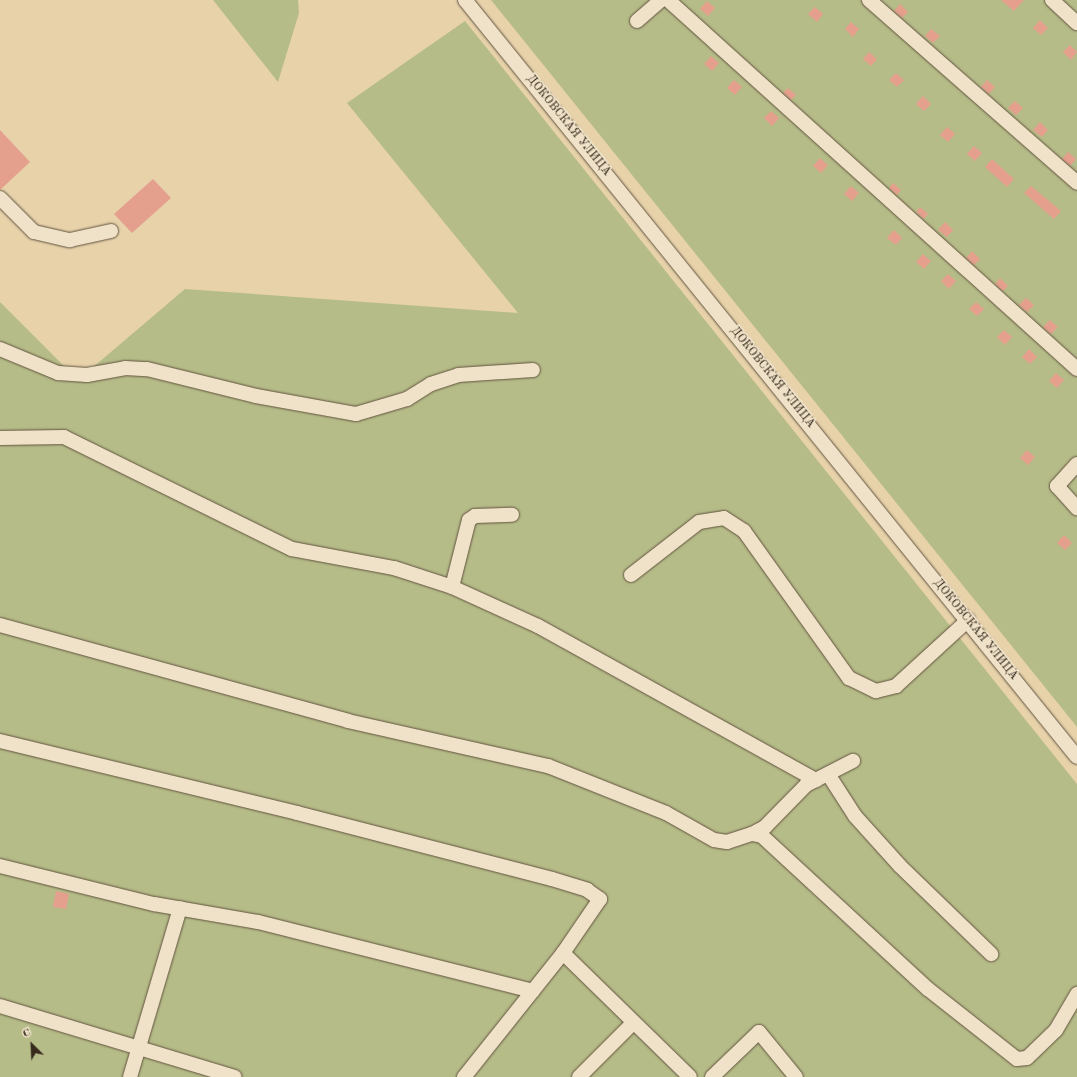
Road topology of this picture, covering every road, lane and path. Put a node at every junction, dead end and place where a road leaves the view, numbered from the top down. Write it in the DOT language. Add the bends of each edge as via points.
graph roads {
  1 [pos="465,0"];
  2 [pos="661,0"];
  3 [pos="668,0"];
  4 [pos="869,0"];
  5 [pos="1052,0"];
  6 [pos="637,21"];
  7 [pos="1077,23"];
  8 [pos="1077,183"];
  9 [pos="0,198"];
  10 [pos="111,231"];
  11 [pos="0,349"];
  12 [pos="1077,369"];
  13 [pos="533,370"];
  14 [pos="0,438"];
  15 [pos="1077,464"];
  16 [pos="1077,508"];
  17 [pos="512,515"];
  18 [pos="631,575"];
  19 [pos="452,587"];
  20 [pos="968,620"];
  21 [pos="0,625"];
  22 [pos="0,741"];
  23 [pos="1077,757"];
  24 [pos="853,761"];
  25 [pos="822,777"];
  26 [pos="752,834"];
  27 [pos="0,866"];
  28 [pos="180,908"];
  29 [pos="564,953"];
  30 [pos="991,954"];
  31 [pos="532,991"];
  32 [pos="1077,994"];
  33 [pos="0,1006"];
  34 [pos="633,1023"];
  35 [pos="138,1050"];
  36 [pos="130,1077"];
  37 [pos="235,1077"];
  38 [pos="464,1077"];
  39 [pos="580,1077"];
  40 [pos="690,1077"];
  41 [pos="712,1077"];
  42 [pos="796,1077"];
  1 -- 20 [label="street, ДОКОВСКАЯ УЛИЦА"];
  2 -- 6 [label="street"];
  3 -- 12 [label="street"];
  4 -- 8 [label="street"];
  5 -- 7 [label="street"];
  9 -- 10 [label="street" via="34,232 70,240"];
  11 -- 13 [label="street" via="58,372 87,374 125,368 147,369 256,396 356,414 406,399 431,384 458,375"];
  14 -- 19 [label="street" via="64,438 292,549 394,568"];
  15 -- 16 [label="street" via="1057,486"];
  17 -- 19 [label="street" via="475,516 469,520"];
  18 -- 20 [label="street" via="699,522 724,518 744,531 849,678 876,691 896,686"];
  19 -- 25 [label="street" via="538,626"];
  20 -- 23 [label="street, ДОКОВСКАЯ УЛИЦА"];
  21 -- 26 [label="street" via="348,721 548,766 666,813 714,840 727,842"];
  22 -- 29 [label="street" via="297,812 587,890 600,899"];
  24 -- 25 [label="street"];
  25 -- 26 [label="street" via="806,785 765,827"];
  25 -- 30 [label="street" via="895,861"];
  26 -- 32 [label="street" via="762,836 780,849 928,989 1017,1059 1027,1058 1056,1030"];
  27 -- 28 [label="street"];
  28 -- 31 [label="street" via="258,922"];
  28 -- 35 [label="street"];
  29 -- 31 [label="street"];
  29 -- 34 [label="street"];
  31 -- 38 [label="street"];
  33 -- 35 [label="street"];
  34 -- 39 [label="street"];
  34 -- 40 [label="street"];
  35 -- 36 [label="street"];
  35 -- 37 [label="street"];
  41 -- 42 [label="street" via="759,1032"];
}
